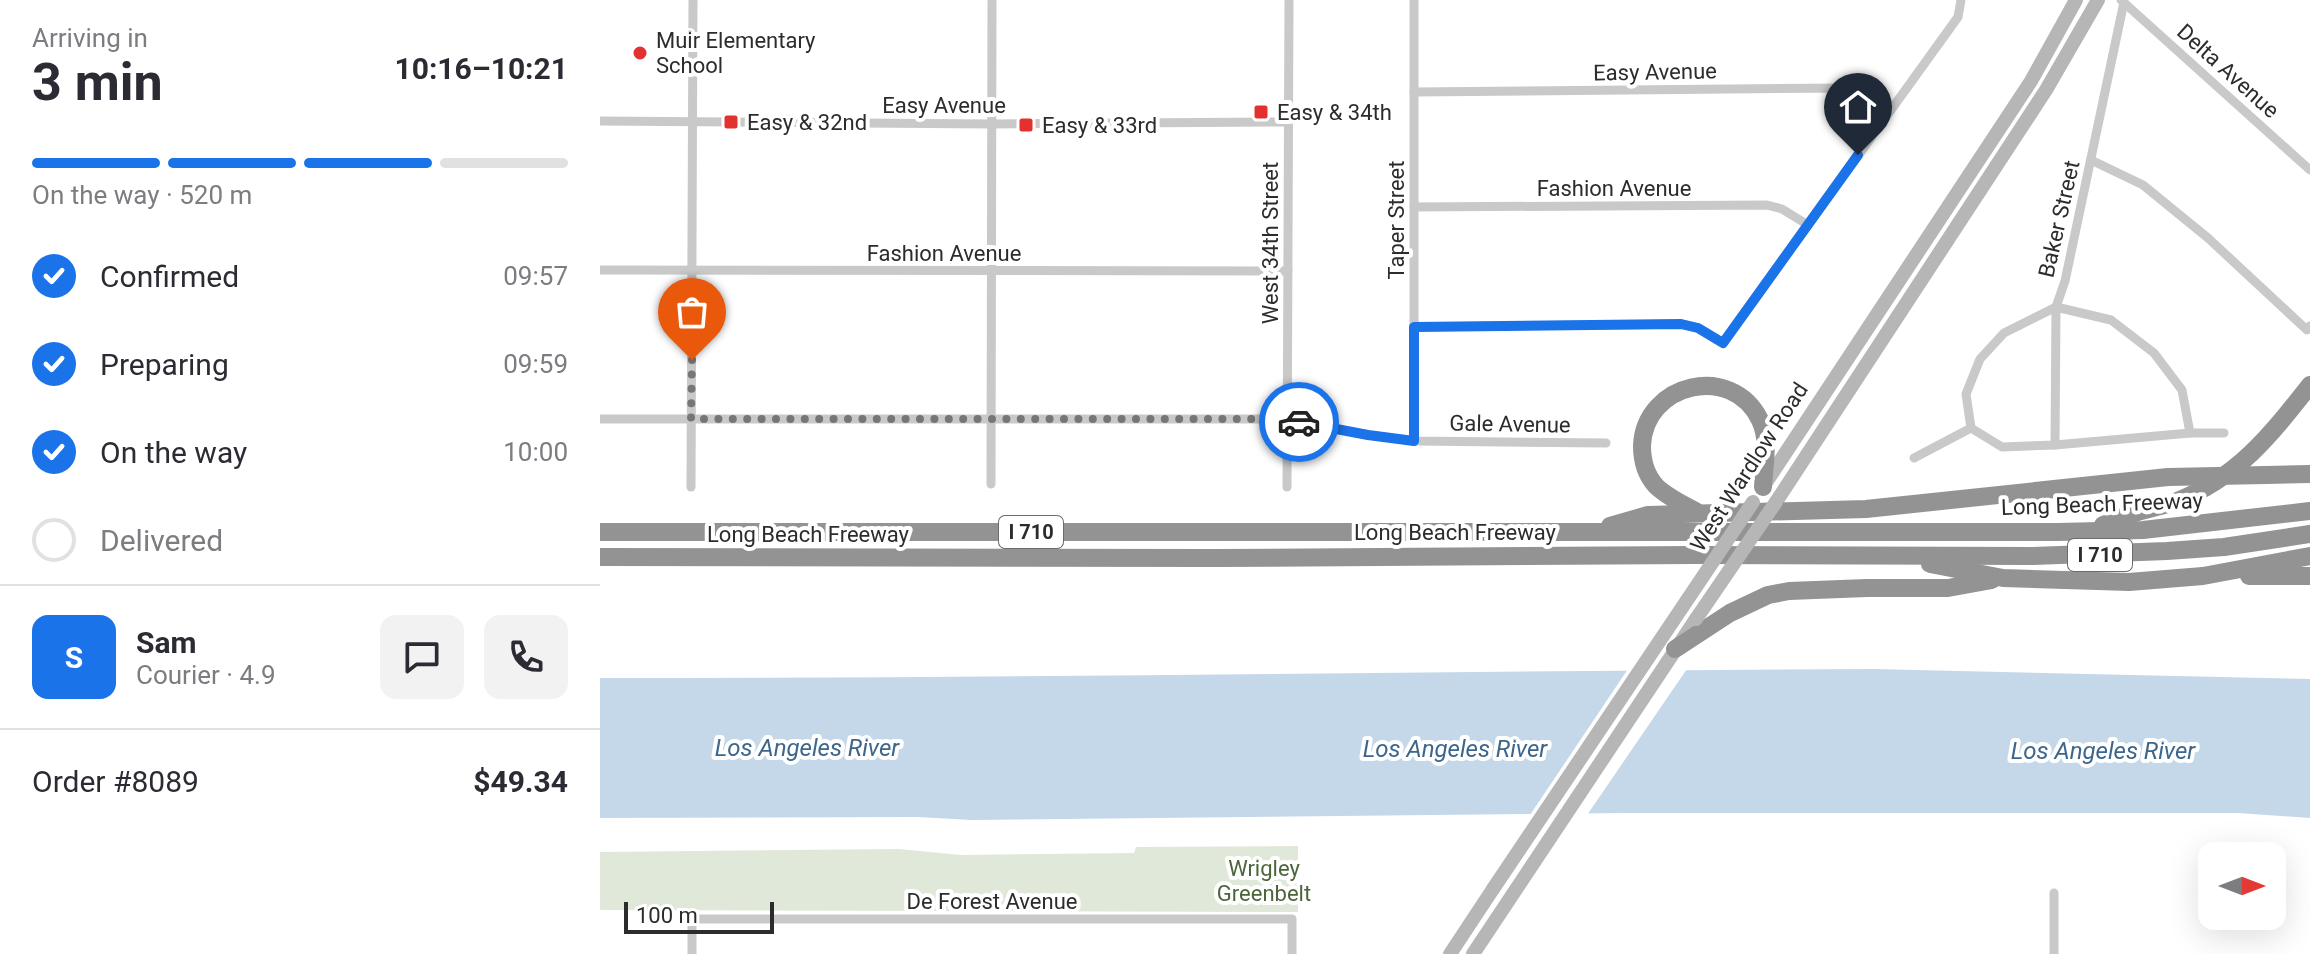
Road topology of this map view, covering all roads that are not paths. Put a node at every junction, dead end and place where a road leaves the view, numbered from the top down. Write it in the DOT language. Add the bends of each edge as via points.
graph roads {
  1 [pos="693,0"];
  2 [pos="992,0"];
  3 [pos="1289,0"];
  4 [pos="1414,0"];
  5 [pos="1961,0"];
  6 [pos="2076,0"];
  7 [pos="2098,0"];
  8 [pos="2122,1"];
  9 [pos="1414,92"];
  10 [pos="1891,108"];
  11 [pos="600,121"];
  12 [pos="693,121"];
  13 [pos="1288,122"];
  14 [pos="992,124"];
  15 [pos="2091,160"];
  16 [pos="2310,170"];
  17 [pos="1414,207"];
  18 [pos="1808,225"];
  19 [pos="600,270"];
  20 [pos="692,270"];
  21 [pos="992,271"];
  22 [pos="1288,271"];
  23 [pos="2056,307"];
  24 [pos="1414,327"];
  25 [pos="2309,328"];
  26 [pos="2310,385"];
  27 [pos="600,419"];
  28 [pos="691,419"];
  29 [pos="991,419"];
  30 [pos="1287,419"];
  31 [pos="1971,428"];
  32 [pos="2190,433"];
  33 [pos="2224,433"];
  34 [pos="1414,441"];
  35 [pos="1606,443"];
  36 [pos="2055,445"];
  37 [pos="1914,458"];
  38 [pos="2310,474"];
  39 [pos="991,484"];
  40 [pos="691,487"];
  41 [pos="1287,487"];
  42 [pos="1758,494"];
  43 [pos="2310,511"];
  44 [pos="1697,512"];
  45 [pos="2091,530"];
  46 [pos="600,532"];
  47 [pos="1591,532"];
  48 [pos="2310,534"];
  49 [pos="1888,556"];
  50 [pos="2310,556"];
  51 [pos="600,557"];
  52 [pos="2203,576"];
  53 [pos="2310,576"];
  54 [pos="2003,578"];
  55 [pos="1675,649"];
  56 [pos="2054,893"];
  57 [pos="692,954"];
  58 [pos="1292,954"];
  59 [pos="1450,954"];
  60 [pos="1473,954"];
  61 [pos="2054,954"];
  1 -- 12 [label="street"];
  2 -- 14 [label="street"];
  3 -- 13 [label="street, West 34th Street"];
  4 -- 9 [label="street, Taper Street"];
  5 -- 10 [label="street" via="1958,17"];
  6 -- 42 [label="main road, West Wardlow Road" via="2031,81"];
  7 -- 55 [label="main road, West Wardlow Road, bridge" via="2046,90"];
  8 -- 15 [label="street, Baker Street"];
  8 -- 16 [label="street, Delta Avenue"];
  9 -- 10 [label="street, Easy Avenue" via="1843,88"];
  9 -- 17 [label="street, Taper Street"];
  10 -- 18 [label="street"];
  11 -- 12 [label="street, Easy Avenue"];
  12 -- 14 [label="street, Easy Avenue"];
  12 -- 20 [label="street"];
  13 -- 14 [label="street, Easy Avenue"];
  13 -- 22 [label="street, West 34th Street"];
  14 -- 21 [label="street"];
  15 -- 23 [label="street, Baker Street"];
  15 -- 25 [label="street" via="2143,185"];
  17 -- 18 [label="street, Fashion Avenue" via="1767,205"];
  17 -- 24 [label="street, Taper Street"];
  18 -- 24 [label="street" via="1723,343 1681,324"];
  19 -- 20 [label="street, Fashion Avenue"];
  20 -- 21 [label="street, Fashion Avenue"];
  20 -- 28 [label="street"];
  21 -- 22 [label="street, Fashion Avenue"];
  21 -- 29 [label="street"];
  22 -- 30 [label="street, West 34th Street"];
  23 -- 31 [label="street" via="2004,333 1980,359 1966,394"];
  23 -- 32 [label="street" via="2111,320 2154,353 2182,390"];
  23 -- 36 [label="street, Baker Street"];
  24 -- 34 [label="street, Taper Street"];
  26 -- 45 [label="highway" via="2265,442 2216,483"];
  27 -- 28 [label="street, Gale Avenue"];
  28 -- 29 [label="street, Gale Avenue"];
  28 -- 40 [label="street"];
  29 -- 30 [label="street, Gale Avenue"];
  29 -- 39 [label="street"];
  30 -- 34 [label="street, Gale Avenue"];
  30 -- 41 [label="street, West 34th Street"];
  31 -- 36 [label="street" via="2002,447"];
  31 -- 37 [label="street"];
  32 -- 33 [label="street"];
  32 -- 36 [label="street"];
  34 -- 35 [label="street, Gale Avenue"];
  38 -- 44 [label="highway, bridge" via="2168,477 1866,509"];
  42 -- 44 [label="highway" via="1766,454 1761,422 1737,395 1715,386 1690,387 1661,403 1646,423 1642,454 1655,484"];
  42 -- 59 [label="main road, West Wardlow Road, bridge"];
  43 -- 45 [label="highway, Long Beach Freeway / I 710" via="2143,530"];
  44 -- 47 [label="highway" via="1648,515"];
  45 -- 47 [label="highway, Long Beach Freeway / I 710"];
  46 -- 47 [label="highway, Long Beach Freeway / I 710"];
  48 -- 49 [label="highway, Long Beach Freeway / I 710" via="2224,547 2105,555"];
  49 -- 51 [label="highway, Long Beach Freeway / I 710"];
  49 -- 54 [label="highway"];
  50 -- 52 [label="highway"];
  52 -- 53 [label="highway"];
  52 -- 54 [label="highway" via="2129,582"];
  54 -- 55 [label="highway" via="1948,588 1789,591 1753,600"];
  55 -- 60 [label="main road, West Wardlow Road"];
  56 -- 61 [label="street"];
  57 -- 58 [label="street, De Forest Avenue" via="692,919 1292,919"];
}
